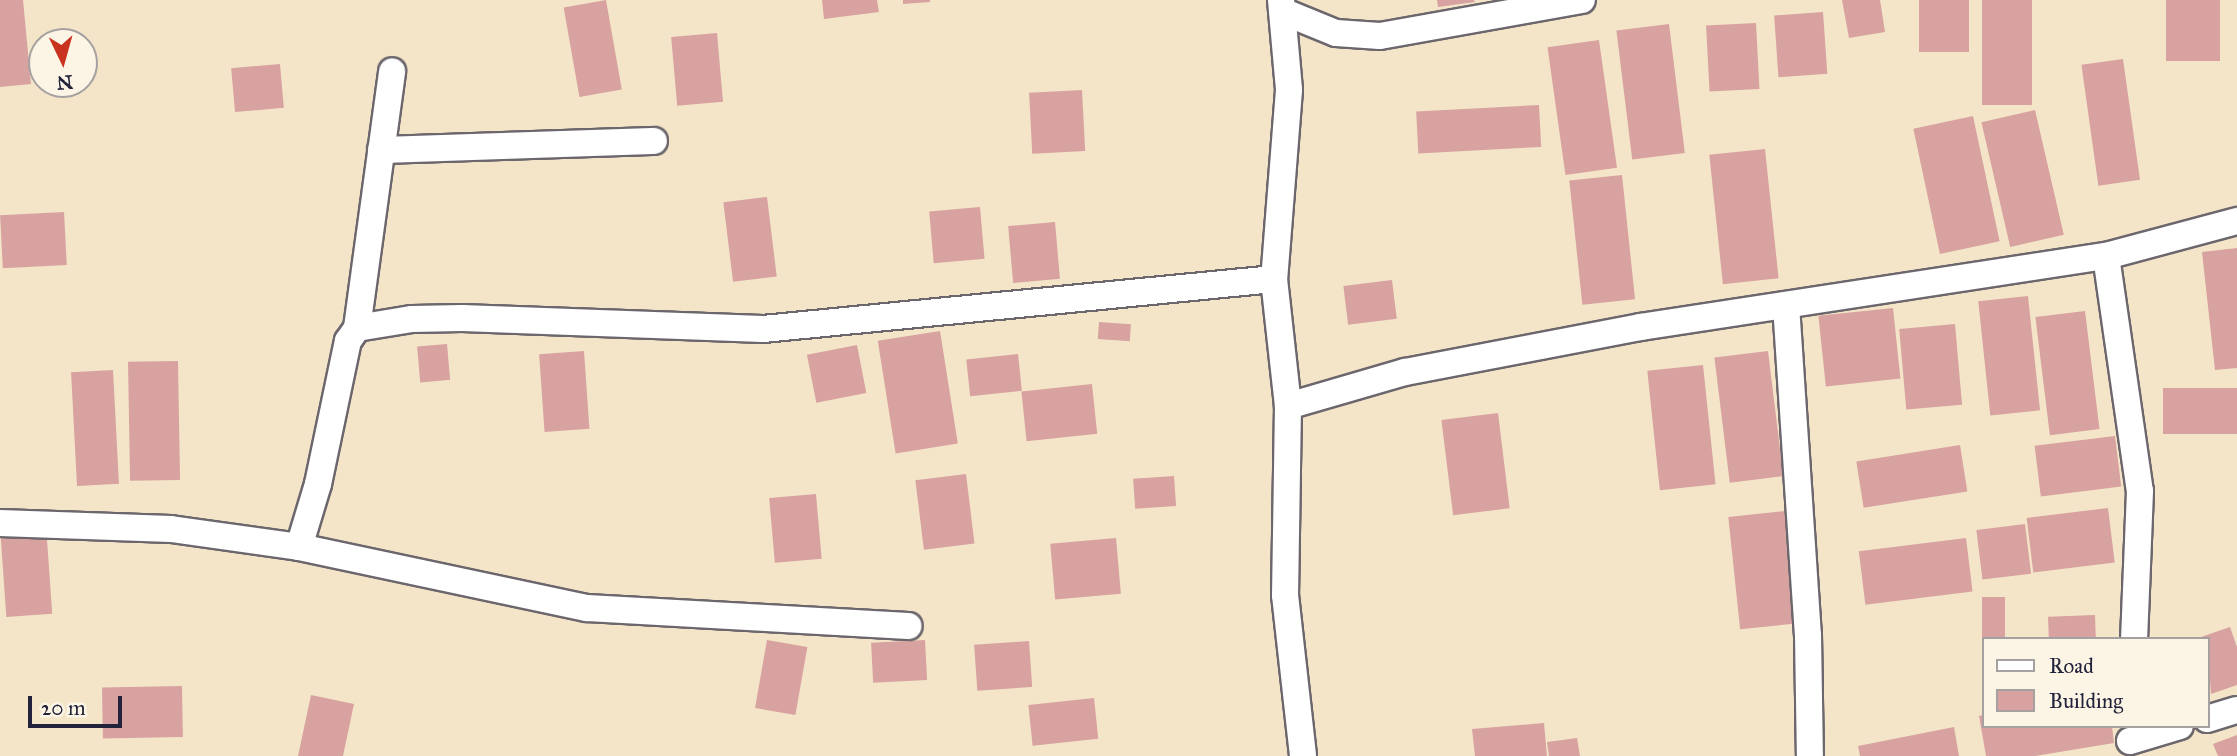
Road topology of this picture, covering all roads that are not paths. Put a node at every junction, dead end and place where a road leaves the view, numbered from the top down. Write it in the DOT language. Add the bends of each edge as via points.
graph roads {
  1 [pos="1582,0"];
  2 [pos="1282,5"];
  3 [pos="392,71"];
  4 [pos="654,141"];
  5 [pos="381,150"];
  6 [pos="2237,221"];
  7 [pos="2106,256"];
  8 [pos="1274,279"];
  9 [pos="1786,305"];
  10 [pos="356,328"];
  11 [pos="1288,406"];
  12 [pos="0,523"];
  13 [pos="299,547"];
  14 [pos="908,626"];
  15 [pos="2134,637"];
  16 [pos="2237,710"];
  17 [pos="2209,718"];
  18 [pos="2173,728"];
  19 [pos="2131,741"];
  20 [pos="1303,756"];
  21 [pos="1810,756"];
  1 -- 2 [label="street" via="1380,36 1336,33"];
  2 -- 8 [label="street" via="1289,90"];
  3 -- 5 [label="street"];
  4 -- 5 [label="street"];
  5 -- 10 [label="street"];
  6 -- 7 [label="street"];
  7 -- 9 [label="street"];
  7 -- 15 [label="street" via="2140,491"];
  8 -- 10 [label="street" via="763,329 462,318 412,319"];
  8 -- 11 [label="street"];
  9 -- 11 [label="street" via="1405,372"];
  9 -- 21 [label="street" via="1808,635"];
  10 -- 13 [label="street" via="348,341 318,484"];
  11 -- 20 [label="street" via="1285,595"];
  12 -- 13 [label="street" via="171,529"];
  13 -- 14 [label="street" via="587,608"];
  16 -- 17 [label="street"];
  18 -- 19 [label="street"];
}
